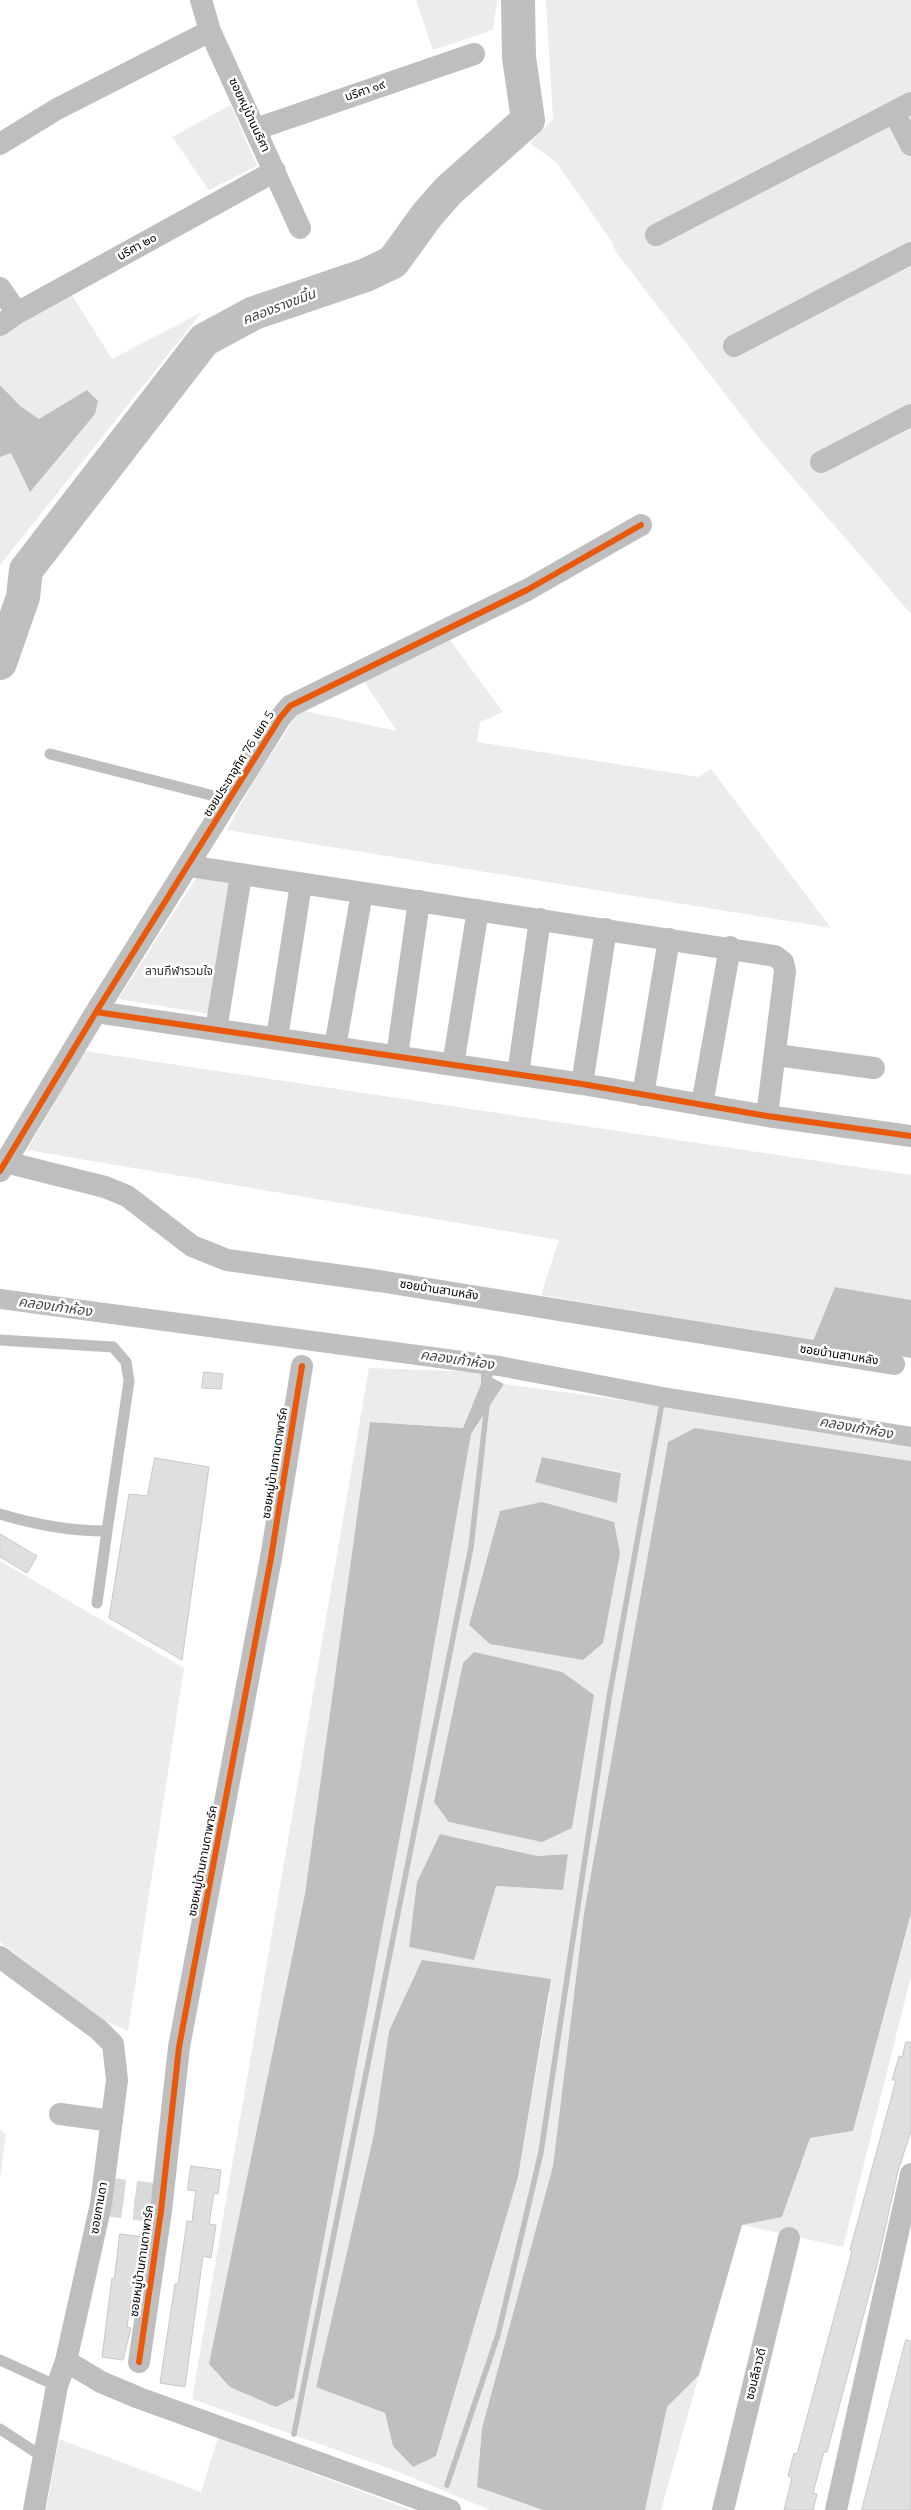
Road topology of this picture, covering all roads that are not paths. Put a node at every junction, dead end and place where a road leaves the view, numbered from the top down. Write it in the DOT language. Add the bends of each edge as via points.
graph roads {
  1 [pos="201,0"];
  2 [pos="210,31"];
  3 [pos="474,54"];
  4 [pos="902,107"];
  5 [pos="256,128"];
  6 [pos="0,144"];
  7 [pos="911,145"];
  8 [pos="274,171"];
  9 [pos="300,228"];
  10 [pos="656,235"];
  11 [pos="911,253"];
  12 [pos="0,288"];
  13 [pos="9,319"];
  14 [pos="734,346"];
  15 [pos="911,416"];
  16 [pos="821,462"];
  17 [pos="641,525"];
  18 [pos="50,754"];
  19 [pos="230,800"];
  20 [pos="189,866"];
  21 [pos="241,875"];
  22 [pos="301,884"];
  23 [pos="362,893"];
  24 [pos="420,901"];
  25 [pos="478,910"];
  26 [pos="540,919"];
  27 [pos="606,929"];
  28 [pos="669,938"];
  29 [pos="730,947"];
  30 [pos="96,1012"];
  31 [pos="216,1030"];
  32 [pos="277,1038"];
  33 [pos="334,1047"];
  34 [pos="776,1055"];
  35 [pos="397,1056"];
  36 [pos="453,1065"];
  37 [pos="874,1068"];
  38 [pos="518,1074"];
  39 [pos="582,1084"];
  40 [pos="643,1095"];
  41 [pos="702,1105"];
  42 [pos="766,1116"];
  43 [pos="911,1136"];
  44 [pos="3,1167"];
  45 [pos="0,1340"];
  46 [pos="894,1364"];
  47 [pos="302,1366"];
  48 [pos="0,1514"];
  49 [pos="107,1531"];
  50 [pos="97,1603"];
  51 [pos="0,1957"];
  52 [pos="60,2114"];
  53 [pos="112,2121"];
  54 [pos="909,2188"];
  55 [pos="789,2238"];
  56 [pos="0,2360"];
  57 [pos="66,2361"];
  58 [pos="139,2362"];
  59 [pos="57,2386"];
  60 [pos="0,2429"];
  61 [pos="43,2457"];
  62 [pos="34,2510"];
  63 [pos="450,2510"];
  64 [pos="723,2510"];
  65 [pos="836,2510"];
  1 -- 2 [label="street, ซอยหมู่บ้านนริศา"];
  2 -- 5 [label="street, ซอยหมู่บ้านนริศา"];
  2 -- 6 [label="street" via="57,109"];
  3 -- 5 [label="street, นริศา ๑๙"];
  4 -- 7 [label="street"];
  4 -- 10 [label="street"];
  5 -- 8 [label="street, ซอยหมู่บ้านนริศา"];
  8 -- 9 [label="street, ซอยหมู่บ้านนริศา"];
  8 -- 13 [label="street, นริศา ๒๐"];
  11 -- 14 [label="street"];
  12 -- 13 [label="street"];
  15 -- 16 [label="street"];
  17 -- 19 [label="street, ซอยประชาอุทิศ 76 แยก 5" via="527,590 290,706"];
  18 -- 19 [label="lane"];
  19 -- 20 [label="street, ซอยประชาอุทิศ 76 แยก 5"];
  20 -- 21 [label="street"];
  20 -- 30 [label="street, ซอยประชาอุทิศ 76 แยก 5"];
  21 -- 22 [label="street"];
  21 -- 31 [label="street"];
  22 -- 23 [label="street"];
  22 -- 32 [label="street"];
  23 -- 24 [label="street"];
  23 -- 33 [label="street"];
  24 -- 25 [label="street"];
  24 -- 35 [label="street"];
  25 -- 26 [label="street"];
  25 -- 36 [label="street"];
  26 -- 27 [label="street"];
  26 -- 38 [label="street"];
  27 -- 28 [label="street"];
  27 -- 39 [label="street"];
  28 -- 29 [label="street"];
  28 -- 40 [label="street"];
  29 -- 34 [label="street" via="775,956 783,962 785,971"];
  29 -- 41 [label="street"];
  30 -- 31 [label="street"];
  30 -- 44 [label="street, ซอยประชาอุทิศ 76 แยก 5"];
  31 -- 32 [label="street"];
  32 -- 33 [label="street"];
  33 -- 35 [label="street"];
  34 -- 37 [label="street"];
  34 -- 42 [label="street"];
  35 -- 36 [label="street"];
  36 -- 38 [label="street"];
  38 -- 39 [label="street"];
  39 -- 40 [label="street"];
  40 -- 41 [label="street"];
  41 -- 42 [label="street"];
  42 -- 43 [label="street"];
  44 -- 46 [label="street, ซอยบ้านสามหลัง" via="105,1187 127,1196 192,1246 227,1260 379,1281"];
  45 -- 49 [label="lane" via="113,1347 126,1362 130,1381"];
  47 -- 58 [label="street, ซอยหมู่บ้านกานดาพาร์ค" via="269,1567 179,2047 161,2211"];
  48 -- 49 [label="lane" via="74,1531"];
  49 -- 50 [label="lane"];
  51 -- 53 [label="street, ซอยกานดา" via="100,2030 113,2044 117,2080"];
  52 -- 53 [label="street"];
  53 -- 57 [label="street, ซอยกานดา" via="101,2204"];
  54 -- 65 [label="street"];
  55 -- 64 [label="street, ซอนลีลาวดี"];
  56 -- 59 [label="lane"];
  57 -- 59 [label="street, ซอยกานดา"];
  57 -- 63 [label="street" via="101,2382 139,2398"];
  59 -- 61 [label="street, ซอยกานดา"];
  60 -- 61 [label="lane"];
  61 -- 62 [label="street, ซอยกานดา"];
}
